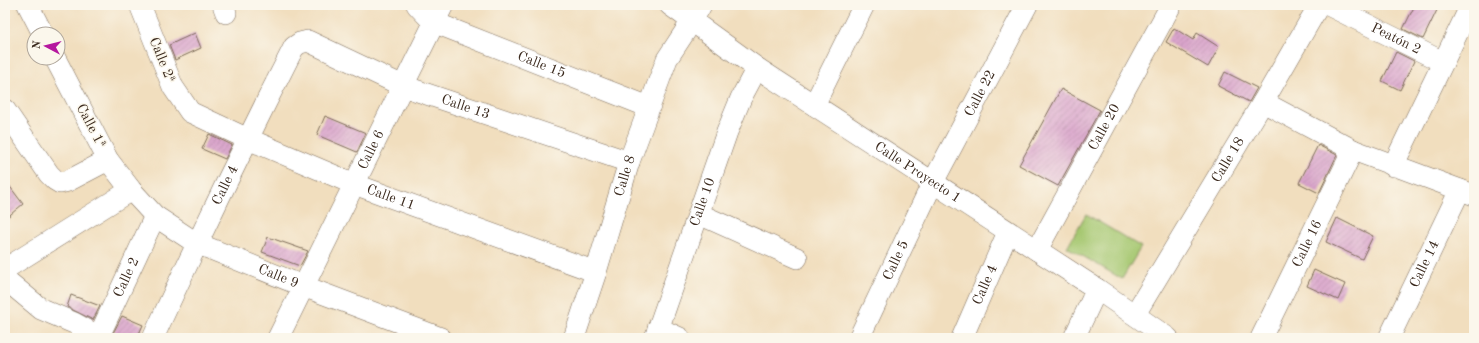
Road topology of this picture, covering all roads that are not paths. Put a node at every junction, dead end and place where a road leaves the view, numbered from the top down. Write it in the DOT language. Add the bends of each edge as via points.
graph roads {
  1 [pos="28,5"];
  2 [pos="140,5"];
  3 [pos="417,5"];
  4 [pos="670,5"];
  5 [pos="864,5"];
  6 [pos="1027,5"];
  7 [pos="1171,5"];
  8 [pos="1319,5"];
  9 [pos="1328,5"];
  10 [pos="1471,5"];
  11 [pos="697,13"];
  12 [pos="438,14"];
  13 [pos="39,26"];
  14 [pos="308,41"];
  15 [pos="1443,62"];
  16 [pos="59,66"];
  17 [pos="757,68"];
  18 [pos="403,86"];
  19 [pos="1263,102"];
  20 [pos="814,105"];
  21 [pos="649,107"];
  22 [pos="5,110"];
  23 [pos="190,112"];
  24 [pos="248,139"];
  25 [pos="1353,150"];
  26 [pos="108,160"];
  27 [pos="629,162"];
  28 [pos="1393,166"];
  29 [pos="934,182"];
  30 [pos="354,184"];
  31 [pos="131,190"];
  32 [pos="1467,193"];
  33 [pos="699,214"];
  34 [pos="155,216"];
  35 [pos="1008,232"];
  36 [pos="196,243"];
  37 [pos="1037,250"];
  38 [pos="797,258"];
  39 [pos="5,269"];
  40 [pos="596,272"];
  41 [pos="5,279"];
  42 [pos="303,286"];
  43 [pos="1097,289"];
  44 [pos="1135,314"];
  45 [pos="656,333"];
  46 [pos="99,338"];
  47 [pos="153,338"];
  48 [pos="278,338"];
  49 [pos="441,338"];
  50 [pos="574,338"];
  51 [pos="680,338"];
  52 [pos="859,338"];
  53 [pos="962,338"];
  54 [pos="1074,338"];
  55 [pos="1168,338"];
  56 [pos="1261,338"];
  57 [pos="1389,338"];
  1 -- 13 [label="street"];
  2 -- 23 [label="street, Calle 2ª" via="173,86"];
  3 -- 12 [label="street"];
  4 -- 11 [label="street, Calle Proyecto 1"];
  5 -- 20 [label="street"];
  6 -- 29 [label="street, Calle 22"];
  7 -- 37 [label="street, Calle 20"];
  8 -- 19 [label="street, Calle 18"];
  9 -- 15 [label="street, Peatón 2"];
  10 -- 15 [label="street"];
  11 -- 17 [label="street, Calle Proyecto 1"];
  11 -- 21 [label="street, Calle 8" via="667,59"];
  12 -- 18 [label="street, Calle 6"];
  12 -- 21 [label="street, Calle 15"];
  14 -- 18 [label="street, Calle 13"];
  14 -- 24 [label="street, Calle 4" via="294,47"];
  15 -- 28 [label="street"];
  16 -- 26 [label="street, Calle 1ª"];
  17 -- 20 [label="street, Calle Proyecto 1"];
  17 -- 33 [label="street, Calle 10" via="741,98"];
  18 -- 27 [label="street, Calle 13"];
  18 -- 30 [label="street, Calle 6"];
  19 -- 25 [label="street"];
  19 -- 44 [label="street, Calle 18"];
  20 -- 29 [label="street, Calle Proyecto 1"];
  21 -- 27 [label="street, Calle 8"];
  22 -- 26 [label="street" via="49,174 60,183"];
  23 -- 24 [label="street, Calle 11"];
  24 -- 30 [label="street, Calle 11"];
  24 -- 36 [label="street, Calle 4"];
  25 -- 28 [label="street"];
  25 -- 56 [label="street, Calle 16"];
  26 -- 31 [label="street, Calle 1ª"];
  27 -- 40 [label="street, Calle 8"];
  28 -- 32 [label="street"];
  29 -- 35 [label="street, Calle Proyecto 1"];
  29 -- 52 [label="street, Calle 5"];
  30 -- 40 [label="street, Calle 11"];
  30 -- 42 [label="street, Calle 6"];
  31 -- 34 [label="street, Calle 9"];
  31 -- 39 [label="street"];
  32 -- 57 [label="street, Calle 14"];
  33 -- 38 [label="street"];
  33 -- 45 [label="street, Calle 10"];
  34 -- 36 [label="street, Calle 9"];
  34 -- 46 [label="street, Calle 2"];
  35 -- 37 [label="street, Calle Proyecto 1"];
  35 -- 53 [label="street, Calle 4"];
  36 -- 42 [label="street, Calle 9"];
  36 -- 47 [label="street, Calle 4"];
  37 -- 43 [label="street, Calle Proyecto 1"];
  40 -- 50 [label="street, Calle 8"];
  41 -- 46 [label="street" via="41,309 74,323"];
  42 -- 48 [label="street, Calle 6"];
  42 -- 49 [label="street, Calle 9"];
  43 -- 44 [label="street, Calle Proyecto 1"];
  43 -- 54 [label="street"];
  44 -- 55 [label="street, Calle Proyecto 1"];
  45 -- 51 [label="street"];
}
